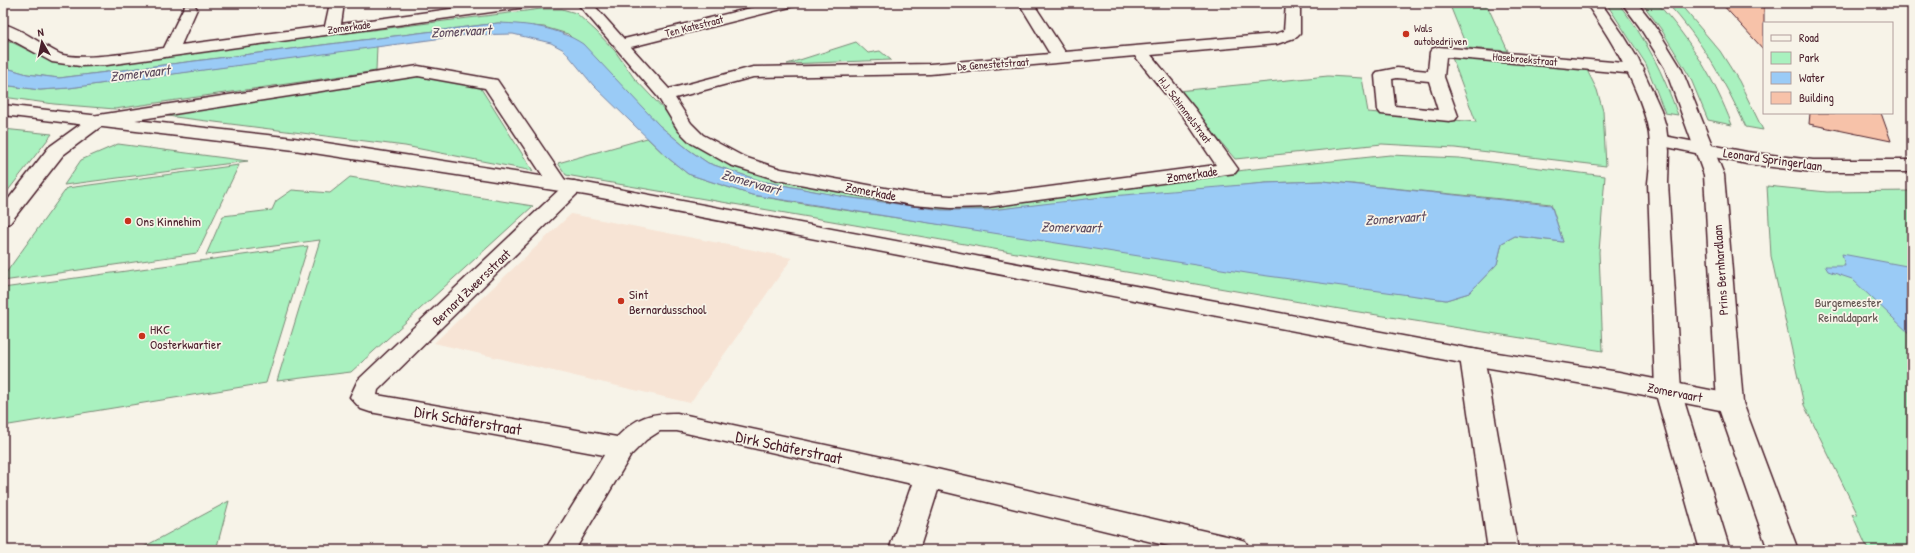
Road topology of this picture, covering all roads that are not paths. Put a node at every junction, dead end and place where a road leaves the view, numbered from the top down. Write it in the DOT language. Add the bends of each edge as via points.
graph roads {
  1 [pos="337,3"];
  2 [pos="527,3"];
  3 [pos="584,3"];
  4 [pos="789,3"];
  5 [pos="1026,3"];
  6 [pos="1293,3"];
  7 [pos="1593,3"];
  8 [pos="1629,3"];
  9 [pos="190,9"];
  10 [pos="3,30"];
  11 [pos="332,30"];
  12 [pos="622,44"];
  13 [pos="170,51"];
  14 [pos="1140,52"];
  15 [pos="1061,58"];
  16 [pos="1636,69"];
  17 [pos="1436,77"];
  18 [pos="665,95"];
  19 [pos="3,110"];
  20 [pos="98,120"];
  21 [pos="1659,140"];
  22 [pos="1704,149"];
  23 [pos="1912,166"];
  24 [pos="1228,169"];
  25 [pos="566,186"];
  26 [pos="3,219"];
  27 [pos="1472,357"];
  28 [pos="368,386"];
  29 [pos="1668,391"];
  30 [pos="1730,402"];
  31 [pos="622,448"];
  32 [pos="928,477"];
  33 [pos="560,550"];
  34 [pos="904,550"];
  35 [pos="1235,550"];
  36 [pos="1503,550"];
  37 [pos="1715,550"];
  38 [pos="1783,550"];
  1 -- 11 [label="street"];
  2 -- 11 [label="street, Zomerkade"];
  3 -- 12 [label="street, Zomerkade"];
  4 -- 12 [label="street, Ten Katestraat"];
  5 -- 15 [label="street"];
  6 -- 14 [label="street, De Genestetstraat" via="1292,34 1277,39"];
  7 -- 16 [label="street" via="1624,46"];
  8 -- 22 [label="street, Prins Bernhardlaan" via="1646,24 1673,68"];
  9 -- 13 [label="street"];
  10 -- 13 [label="street, Zomerkade" via="58,59 107,60"];
  11 -- 13 [label="street, Zomerkade"];
  12 -- 18 [label="street, Zomerkade"];
  14 -- 15 [label="street, De Genestetstraat"];
  14 -- 24 [label="street, H.J. Schimmelstraat" via="1189,113"];
  15 -- 18 [label="street, De Genestetstraat" via="930,69 753,72"];
  16 -- 17 [label="street, Hasebroekstraat" via="1438,52"];
  16 -- 21 [label="street" via="1655,118"];
  18 -- 24 [label="street, Zomerkade" via="684,126 697,139 737,161 778,174 912,199 988,201"];
  19 -- 20 [label="street, Zomervaart"];
  20 -- 25 [label="street, Zomervaart" via="294,144"];
  20 -- 25 [label="street, Zomervaart" via="418,71 491,84"];
  20 -- 26 [label="street" via="56,151"];
  21 -- 22 [label="street, Leonard Springerlaan"];
  21 -- 29 [label="street" via="1658,183"];
  22 -- 23 [label="street, Leonard Springerlaan" via="1779,163 1813,166"];
  22 -- 30 [label="street, Prins Bernhardlaan" via="1714,175"];
  25 -- 27 [label="street, Zomervaart"];
  25 -- 28 [label="street, Bernard Zweersstraat"];
  27 -- 29 [label="street, Zomervaart"];
  27 -- 36 [label="street"];
  28 -- 31 [label="street, Dirk Schäferstraat" via="362,397 370,403"];
  29 -- 30 [label="street, Zomervaart"];
  29 -- 37 [label="street"];
  30 -- 38 [label="street, Prins Bernhardlaan"];
  31 -- 32 [label="street, Dirk Schäferstraat" via="637,433 656,422 677,422"];
  31 -- 33 [label="street"];
  32 -- 34 [label="street"];
  32 -- 35 [label="street, Dirk Schäferstraat"];
}
